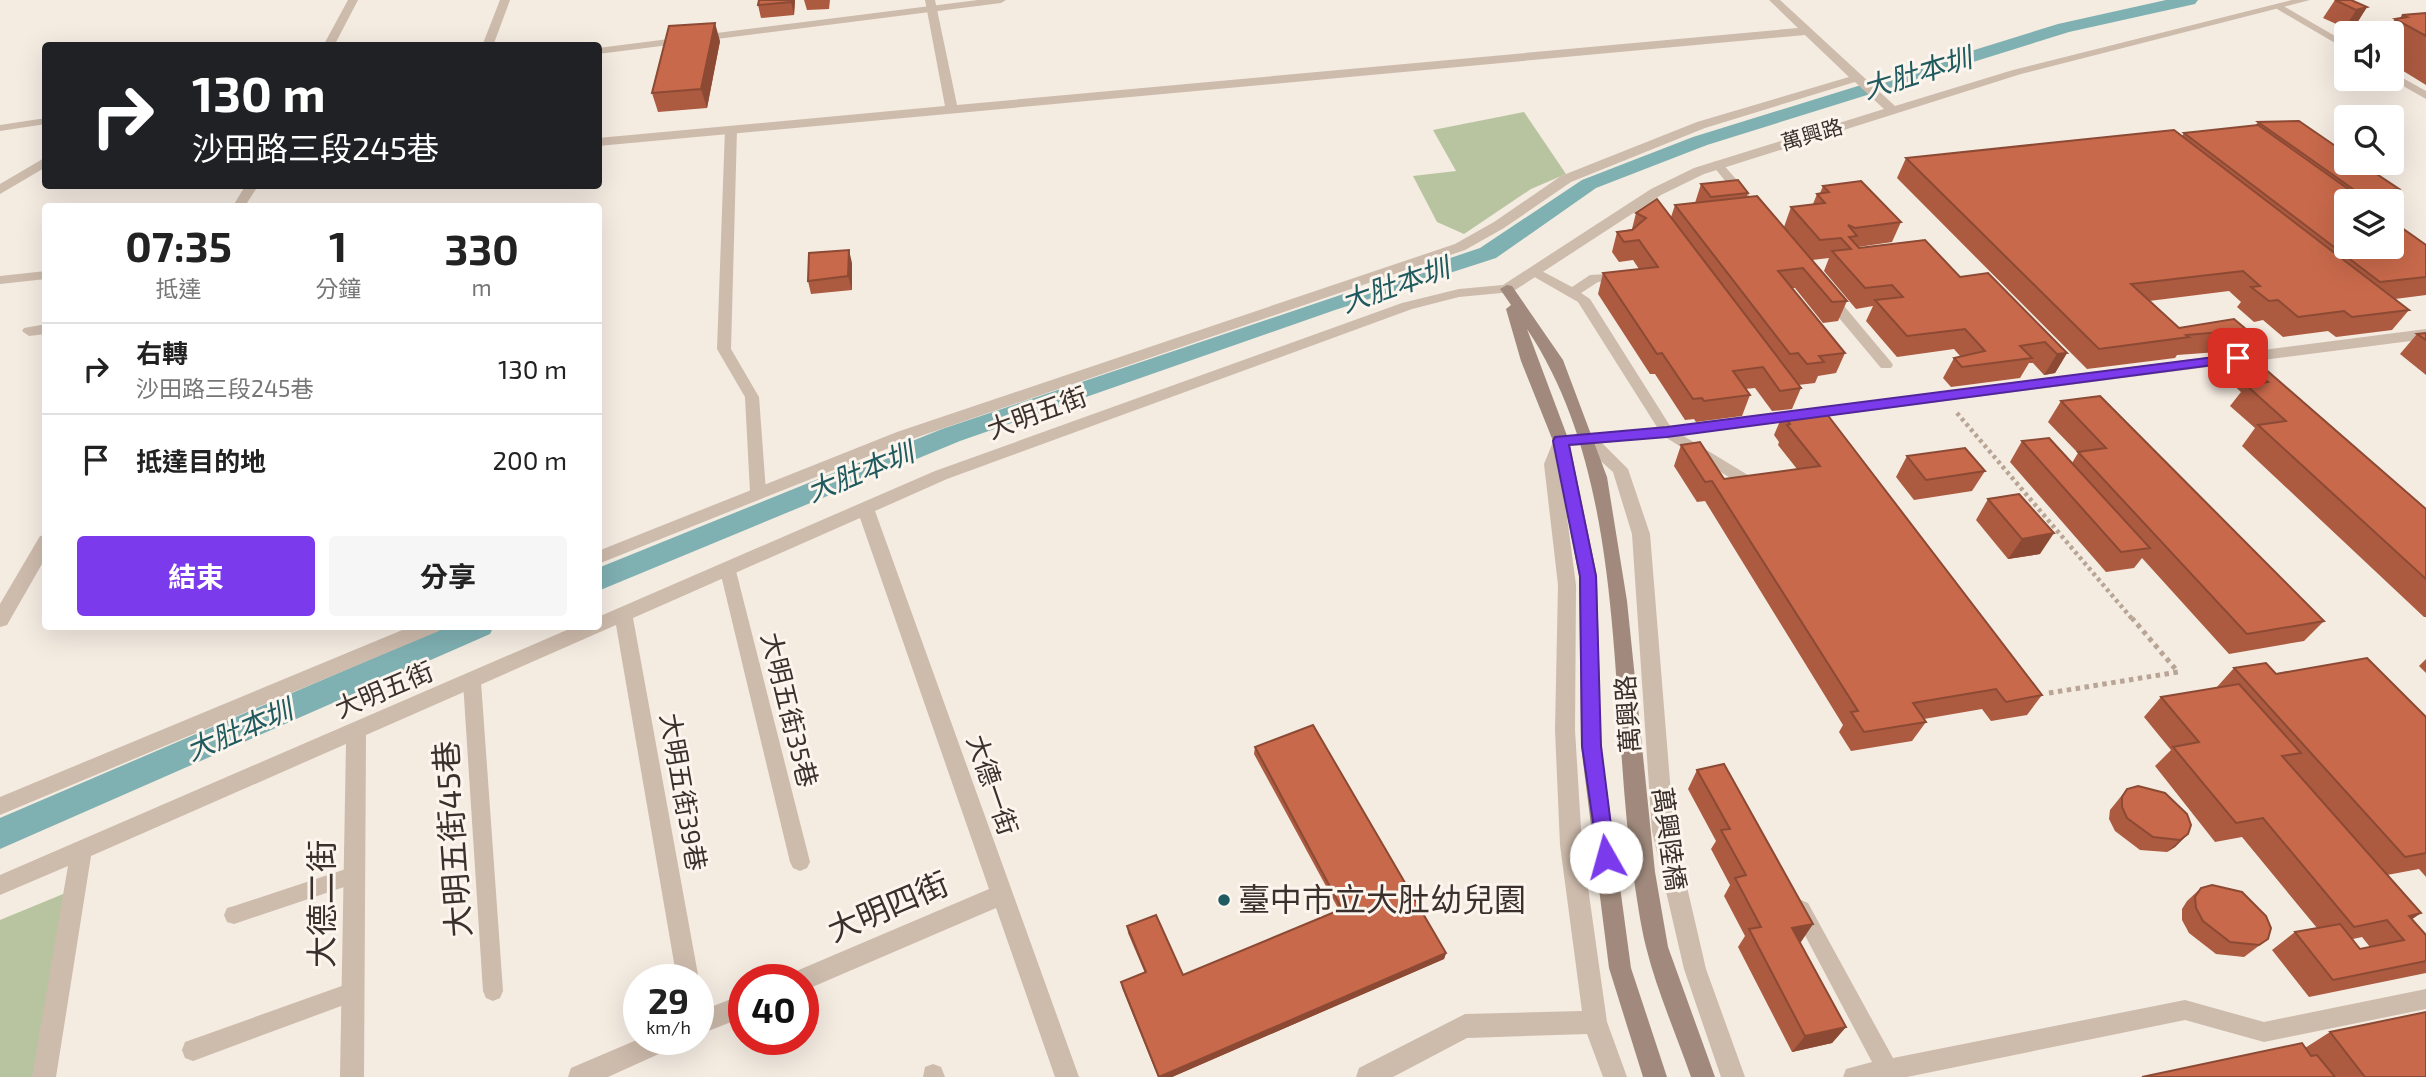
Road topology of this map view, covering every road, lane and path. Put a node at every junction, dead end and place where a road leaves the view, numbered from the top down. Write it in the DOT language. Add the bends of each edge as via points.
graph roads {
  1 [pos="354,0"];
  2 [pos="505,0"];
  3 [pos="1001,0"];
  4 [pos="1774,0"];
  5 [pos="2305,0"];
  6 [pos="931,4"];
  7 [pos="2280,7"];
  8 [pos="1807,31"];
  9 [pos="2334,39"];
  10 [pos="330,42"];
  11 [pos="489,42"];
  12 [pos="602,50"];
  13 [pos="1857,78"];
  14 [pos="2404,82"];
  15 [pos="2426,96"];
  16 [pos="952,110"];
  17 [pos="1894,112"];
  18 [pos="42,122"];
  19 [pos="0,128"];
  20 [pos="731,129"];
  21 [pos="602,142"];
  22 [pos="42,164"];
  23 [pos="1717,164"];
  24 [pos="0,190"];
  25 [pos="1753,206"];
  26 [pos="1536,272"];
  27 [pos="42,275"];
  28 [pos="1627,275"];
  29 [pos="0,280"];
  30 [pos="1507,289"];
  31 [pos="1824,291"];
  32 [pos="1572,293"];
  33 [pos="42,329"];
  34 [pos="29,331"];
  35 [pos="2426,334"];
  36 [pos="1886,365"];
  37 [pos="1943,397"];
  38 [pos="1667,432"];
  39 [pos="1587,439"];
  40 [pos="1561,441"];
  41 [pos="1599,477"];
  42 [pos="758,492"];
  43 [pos="1765,493"];
  44 [pos="866,511"];
  45 [pos="42,548"];
  46 [pos="602,556"];
  47 [pos="728,571"];
  48 [pos="623,615"];
  49 [pos="0,620"];
  50 [pos="602,624"];
  51 [pos="422,630"];
  52 [pos="588,630"];
  53 [pos="471,682"];
  54 [pos="2049,693"];
  55 [pos="356,730"];
  56 [pos="0,806"];
  57 [pos="81,850"];
  58 [pos="800,862"];
  59 [pos="352,876"];
  60 [pos="0,885"];
  61 [pos="1793,892"];
  62 [pos="1001,894"];
  63 [pos="234,915"];
  64 [pos="685,964"];
  65 [pos="819,973"];
  66 [pos="493,991"];
  67 [pos="353,992"];
  68 [pos="2426,999"];
  69 [pos="1595,1022"];
  70 [pos="193,1050"];
  71 [pos="630,1055"];
  72 [pos="1888,1070"];
  73 [pos="44,1077"];
  74 [pos="352,1077"];
  75 [pos="580,1077"];
  76 [pos="1067,1077"];
  77 [pos="1368,1077"];
  78 [pos="1615,1077"];
  79 [pos="1655,1077"];
  80 [pos="1703,1077"];
  81 [pos="1733,1077"];
  82 [pos="1854,1077"];
  1 -- 10 [label="street"];
  2 -- 11 [label="street"];
  3 -- 6 [label="lane"];
  4 -- 8 [label="street"];
  5 -- 7 [label="street, 萬興路"];
  6 -- 12 [label="lane"];
  6 -- 16 [label="street"];
  7 -- 9 [label="lane"];
  7 -- 17 [label="street, 萬興路" via="2017,72"];
  8 -- 13 [label="street"];
  8 -- 16 [label="street"];
  13 -- 17 [label="street"];
  13 -- 42 [label="street" via="1701,125 1566,179 1460,247 904,436"];
  14 -- 15 [label="lane"];
  16 -- 20 [label="street"];
  17 -- 23 [label="street, 萬興路"];
  18 -- 19 [label="lane"];
  20 -- 21 [label="street"];
  20 -- 42 [label="lane" via="723,349 752,397"];
  22 -- 24 [label="street"];
  23 -- 25 [label="lane"];
  23 -- 26 [label="street, 萬興路" via="1656,192"];
  26 -- 30 [label="street, 萬興路"];
  26 -- 32 [label="lane"];
  27 -- 29 [label="street"];
  28 -- 32 [label="lane" via="1595,278"];
  30 -- 39 [label="street, 萬興路" via="1555,360"];
  30 -- 40 [label="street"];
  30 -- 44 [label="street, 大明五街" via="1459,293 1407,306 941,475"];
  31 -- 36 [label="lane"];
  32 -- 38 [label="lane" via="1583,299"];
  33 -- 34 [label="street"];
  35 -- 37 [label="street"];
  37 -- 38 [label="street"];
  37 -- 54 [label="path" via="2178,672"];
  38 -- 39 [label="street"];
  38 -- 43 [label="lane"];
  39 -- 40 [label="street"];
  39 -- 41 [label="street, 萬興路"];
  39 -- 81 [label="street, 萬興路" via="1620,469 1641,534 1663,831 1695,969"];
  40 -- 69 [label="street" via="1552,464 1567,585 1565,730 1571,845"];
  40 -- 79 [label="street" via="1588,576 1591,746 1620,968"];
  41 -- 80 [label="street, 萬興陸橋" via="1618,601 1644,872 1657,947"];
  42 -- 46 [label="street"];
  44 -- 47 [label="street, 大明五街"];
  44 -- 62 [label="street, 大德一街"];
  45 -- 49 [label="street"];
  47 -- 48 [label="street, 大明五街"];
  47 -- 58 [label="lane, 大明五街35巷"];
  48 -- 50 [label="street, 大明五街"];
  48 -- 64 [label="street, 大明五街39巷"];
  51 -- 56 [label="street"];
  52 -- 53 [label="street, 大明五街"];
  53 -- 55 [label="street, 大明五街"];
  53 -- 66 [label="lane, 大明五街45巷"];
  55 -- 57 [label="street, 大明五街"];
  55 -- 59 [label="street, 大德二街"];
  57 -- 60 [label="street, 大明五街"];
  57 -- 73 [label="street"];
  59 -- 63 [label="lane"];
  59 -- 67 [label="street, 大德二街"];
  61 -- 72 [label="lane"];
  62 -- 65 [label="street, 大明四街"];
  62 -- 76 [label="street, 大德一街"];
  67 -- 70 [label="lane"];
  67 -- 74 [label="street, 大德二街"];
  68 -- 72 [label="lane" via="2264,1032 2185,1010"];
  69 -- 77 [label="street" via="1465,1026"];
  69 -- 78 [label="street"];
  71 -- 75 [label="street"];
  72 -- 82 [label="lane"];
}
